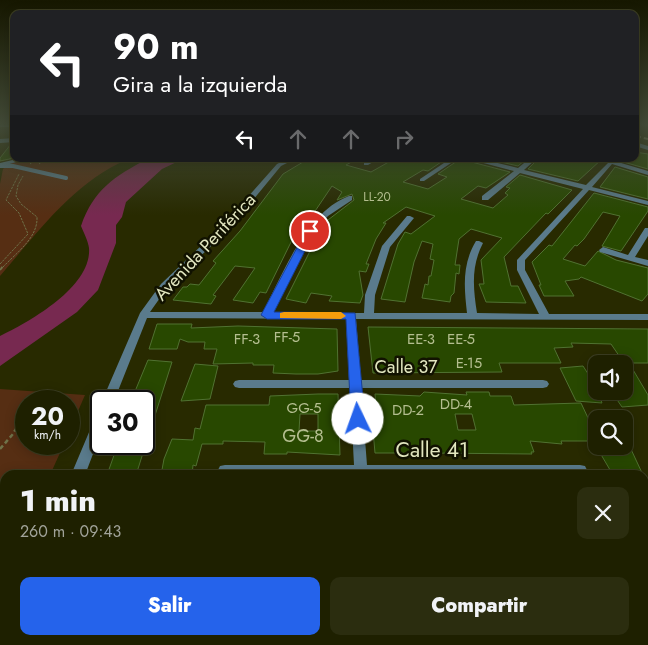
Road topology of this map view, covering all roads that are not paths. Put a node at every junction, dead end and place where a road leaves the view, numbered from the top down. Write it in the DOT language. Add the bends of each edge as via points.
graph roads {
  1 [pos="13,162"];
  2 [pos="286,162"];
  3 [pos="370,162"];
  4 [pos="449,162"];
  5 [pos="486,162"];
  6 [pos="529,162"];
  7 [pos="366,164"];
  8 [pos="0,166"];
  9 [pos="519,170"];
  10 [pos="648,173"];
  11 [pos="66,178"];
  12 [pos="422,180"];
  13 [pos="586,187"];
  14 [pos="349,198"];
  15 [pos="486,198"];
  16 [pos="648,203"];
  17 [pos="410,218"];
  18 [pos="648,230"];
  19 [pos="479,242"];
  20 [pos="603,250"];
  21 [pos="630,258"];
  22 [pos="648,263"];
  23 [pos="143,315"];
  24 [pos="267,315"];
  25 [pos="352,316"];
  26 [pos="369,316"];
  27 [pos="472,316"];
  28 [pos="544,316"];
  29 [pos="648,317"];
  30 [pos="239,384"];
  31 [pos="356,384"];
  32 [pos="542,384"];
  33 [pos="112,390"];
  34 [pos="90,445"];
  35 [pos="80,470"];
  36 [pos="361,470"];
  1 -- 8 [label="street"];
  2 -- 23 [label="street, Avenida Periférica" via="279,165 226,227 164,286"];
  3 -- 7 [label="street"];
  4 -- 12 [label="street"];
  5 -- 9 [label="street"];
  6 -- 9 [label="street"];
  8 -- 11 [label="lane"];
  9 -- 13 [label="street"];
  9 -- 15 [label="street"];
  10 -- 13 [label="street" via="611,162"];
  13 -- 16 [label="street"];
  13 -- 28 [label="street" via="521,260 521,270"];
  14 -- 24 [label="street" via="325,214 310,231"];
  17 -- 26 [label="street" via="386,246 370,295"];
  18 -- 21 [label="street"];
  19 -- 27 [label="street" via="471,255 467,278"];
  20 -- 21 [label="street"];
  21 -- 22 [label="street"];
  23 -- 24 [label="street"];
  23 -- 33 [label="street, Avenida Periférica"];
  24 -- 25 [label="street"];
  25 -- 26 [label="street"];
  25 -- 31 [label="street"];
  26 -- 27 [label="street"];
  27 -- 28 [label="street"];
  28 -- 29 [label="street"];
  30 -- 31 [label="street, Calle 37"];
  31 -- 32 [label="street, Calle 37"];
  31 -- 36 [label="street"];
  34 -- 35 [label="street"];
}
